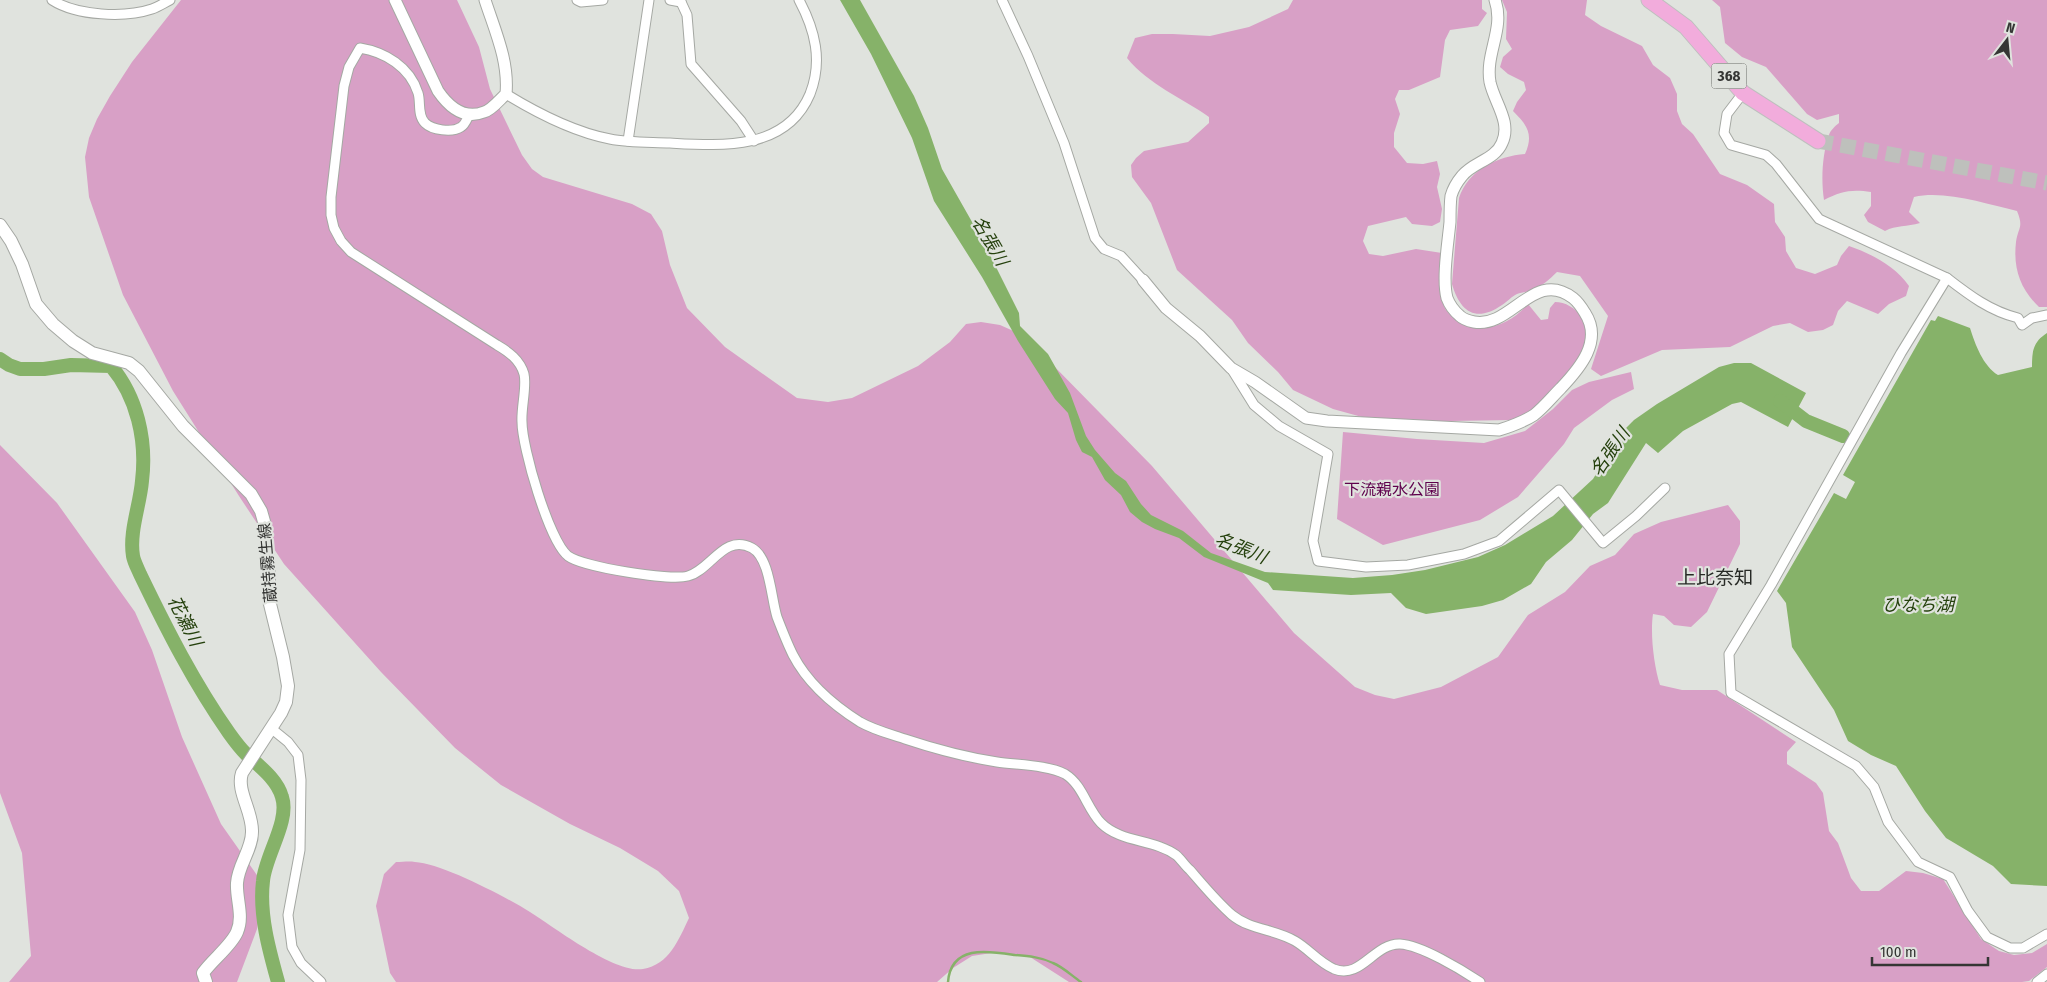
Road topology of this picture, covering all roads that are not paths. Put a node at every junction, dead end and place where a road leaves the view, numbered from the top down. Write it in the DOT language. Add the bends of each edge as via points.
graph roads {
  1 [pos="52,0"];
  2 [pos="170,0"];
  3 [pos="395,0"];
  4 [pos="485,0"];
  5 [pos="577,0"];
  6 [pos="603,0"];
  7 [pos="649,0"];
  8 [pos="670,0"];
  9 [pos="798,0"];
  10 [pos="1002,0"];
  11 [pos="1496,0"];
  12 [pos="1649,0"];
  13 [pos="682,1"];
  14 [pos="1743,93"];
  15 [pos="506,94"];
  16 [pos="469,114"];
  17 [pos="628,141"];
  18 [pos="754,141"];
  19 [pos="1818,141"];
  20 [pos="0,225"];
  21 [pos="1946,278"];
  22 [pos="1143,280"];
  23 [pos="2047,315"];
  24 [pos="1231,368"];
  25 [pos="1665,488"];
  26 [pos="272,729"];
  27 [pos="2047,934"];
  28 [pos="2047,974"];
  29 [pos="206,982"];
  30 [pos="321,982"];
  31 [pos="1480,982"];
  32 [pos="2037,982"];
  1 -- 2 [label="street" via="81,11 130,14 153,9"];
  3 -- 16 [label="street" via="445,102 455,110"];
  4 -- 15 [label="street" via="506,62"];
  5 -- 6 [label="street"];
  7 -- 17 [label="street"];
  8 -- 13 [label="street"];
  9 -- 18 [label="street" via="809,18 814,35 817,56 815,81 806,103 790,122 772,135"];
  10 -- 22 [label="street" via="1064,143 1095,238 1104,249 1121,256"];
  11 -- 24 [label="street" via="1499,21 1490,62 1490,82 1504,121 1505,135 1494,155 1474,165 1462,176 1451,196 1447,298 1452,309 1463,319 1487,322 1541,291 1556,291 1574,299 1587,316 1593,335 1587,355 1573,376 1534,414 1516,425 1499,430 1306,418"];
  12 -- 14 [label="highway, 368" via="1686,27"];
  13 -- 18 [label="street" via="687,15 691,64 741,121"];
  14 -- 19 [label="highway, 368"];
  14 -- 21 [label="street" via="1727,114 1724,133 1731,145 1766,155 1819,219"];
  15 -- 16 [label="street" via="486,112"];
  15 -- 17 [label="street" via="527,107 584,131"];
  16 -- 31 [label="street" via="462,127 456,130 433,128 424,122 419,94 401,66 377,51 360,48 349,67 344,86 331,215 341,241 351,252 497,345 519,363 525,376 522,402 524,440 551,532 569,557 595,567 676,578 697,573 727,547 750,547 758,552 766,566 776,614 795,659 821,693 864,724 967,757 1048,769 1065,775 1078,787 1102,824 1119,834 1159,846 1177,856 1232,915 1245,924 1297,942 1331,968 1344,972 1354,970 1387,946 1401,944 1426,952"];
  17 -- 18 [label="street" via="721,146"];
  20 -- 26 [label="main road, 蔵持霧生線" via="22,264 36,304 54,324 72,341 92,353 129,363 139,371 183,426 251,494 261,511 266,534 269,600 288,686 286,702"];
  21 -- 23 [label="street" via="1974,299 2002,314 2018,318 2022,325 2032,318"];
  21 -- 27 [label="street" via="1900,353 1730,654 1731,693 1856,766 1874,787 1888,822 1918,862 1950,877 1986,937 1999,944 2023,948"];
  22 -- 24 [label="street" via="1166,308"];
  24 -- 25 [label="street" via="1254,405 1279,426 1328,454 1313,541 1318,561 1366,567 1399,566 1464,554 1499,541 1559,490 1603,543"];
  26 -- 29 [label="main road, 蔵持霧生線" via="239,781 252,832 237,882 240,921 234,938 203,974"];
  26 -- 30 [label="street" via="298,755 301,780 300,850 288,915 292,947 301,963"];
  28 -- 32 [label="street"];
}
